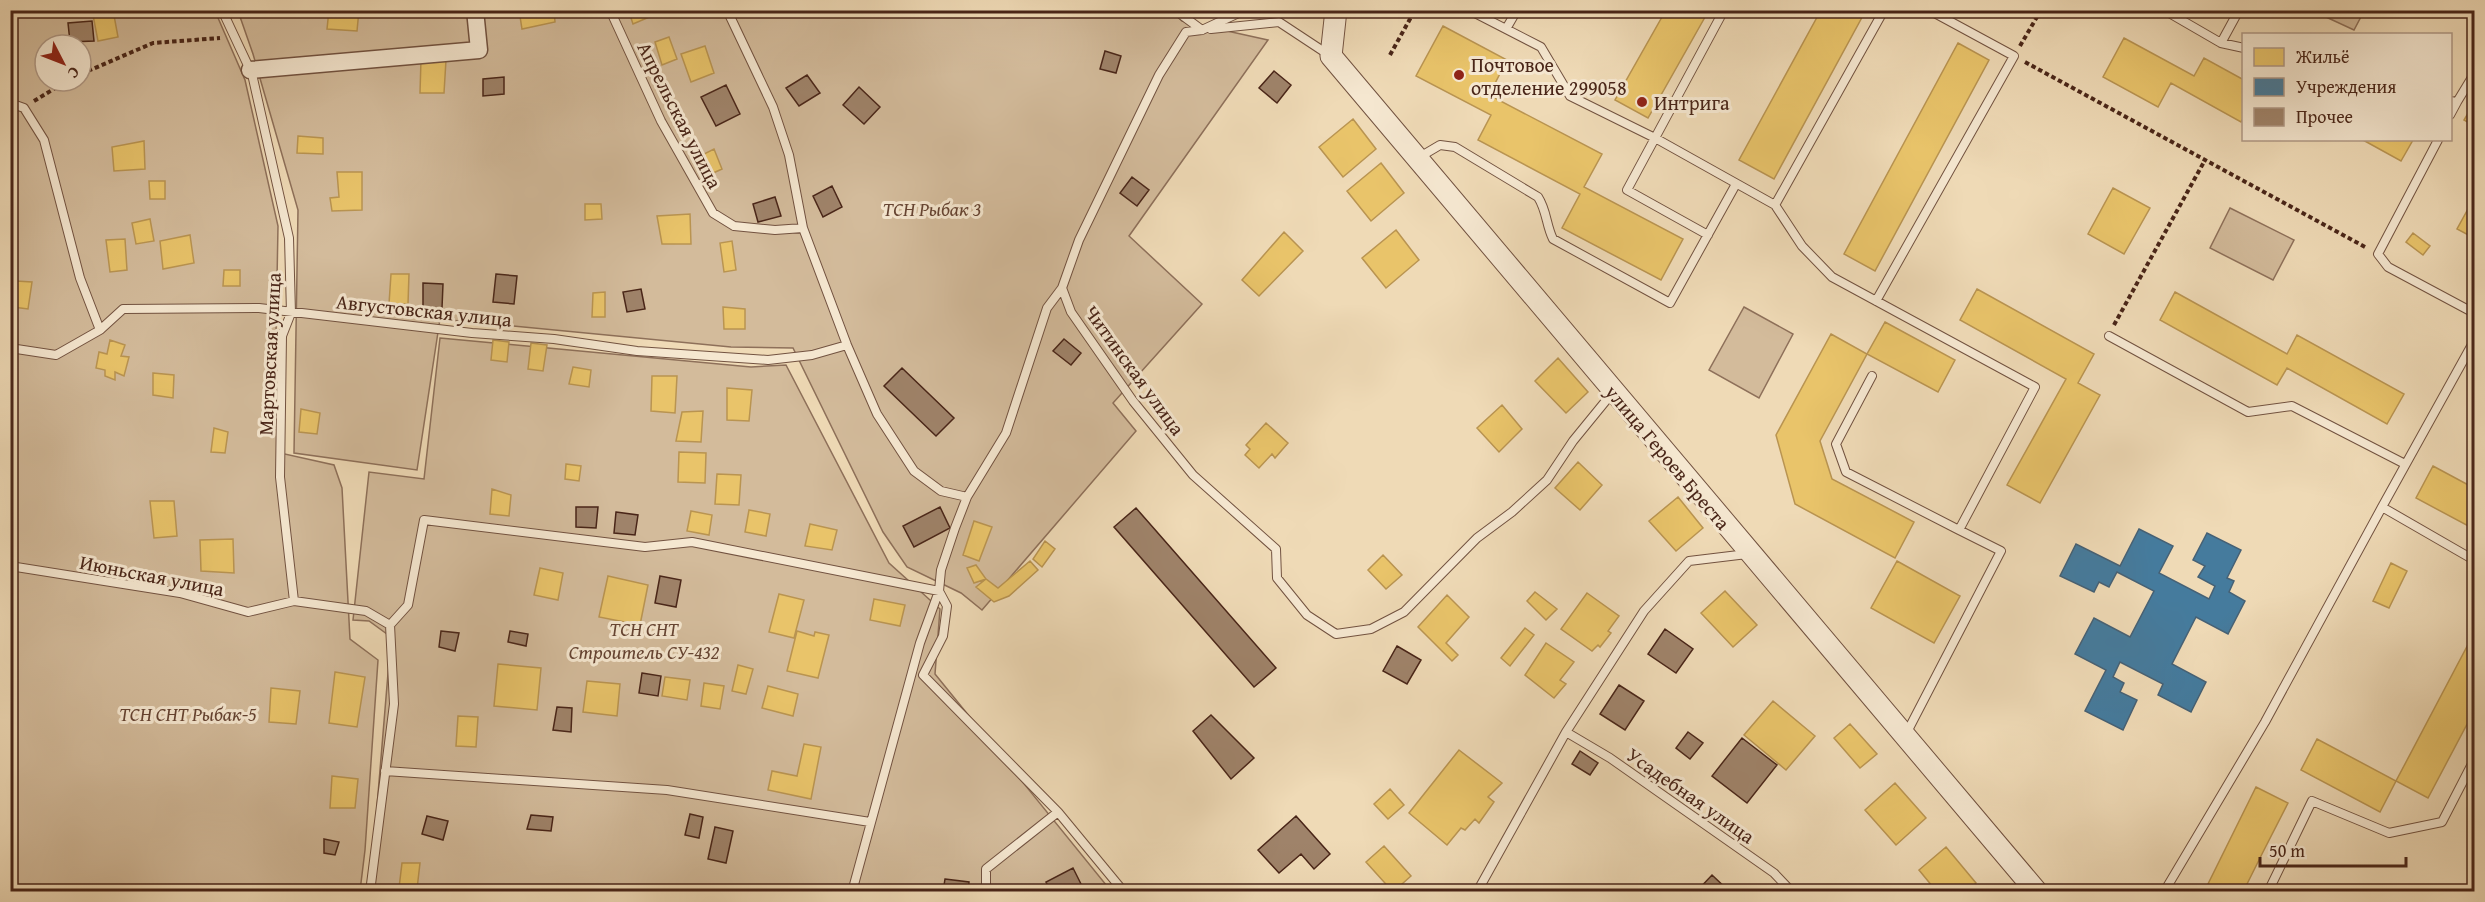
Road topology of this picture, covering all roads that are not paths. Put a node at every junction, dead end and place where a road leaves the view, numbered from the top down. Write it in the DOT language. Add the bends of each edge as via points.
graph roads {
  1 [pos="222,10"];
  2 [pos="475,10"];
  3 [pos="610,10"];
  4 [pos="727,10"];
  5 [pos="1175,10"];
  6 [pos="1245,10"];
  7 [pos="1336,10"];
  8 [pos="1469,10"];
  9 [pos="1517,10"];
  10 [pos="1724,10"];
  11 [pos="1884,10"];
  12 [pos="1929,10"];
  13 [pos="2164,10"];
  14 [pos="2239,10"];
  15 [pos="1506,29"];
  16 [pos="1202,30"];
  17 [pos="2221,43"];
  18 [pos="2242,48"];
  19 [pos="1331,56"];
  20 [pos="250,70"];
  21 [pos="2475,74"];
  22 [pos="2454,102"];
  23 [pos="10,103"];
  24 [pos="1655,138"];
  25 [pos="2437,141"];
  26 [pos="1418,158"];
  27 [pos="1736,184"];
  28 [pos="1775,205"];
  29 [pos="803,228"];
  30 [pos="1708,235"];
  31 [pos="1062,288"];
  32 [pos="1876,301"];
  33 [pos="291,313"];
  34 [pos="2475,313"];
  35 [pos="100,330"];
  36 [pos="2109,336"];
  37 [pos="2475,341"];
  38 [pos="847,345"];
  39 [pos="10,348"];
  40 [pos="1872,376"];
  41 [pos="1613,392"];
  42 [pos="2405,464"];
  43 [pos="968,497"];
  44 [pos="2382,507"];
  45 [pos="1959,530"];
  46 [pos="1751,554"];
  47 [pos="2475,560"];
  48 [pos="10,566"];
  49 [pos="939,591"];
  50 [pos="294,601"];
  51 [pos="390,625"];
  52 [pos="1566,732"];
  53 [pos="1905,736"];
  54 [pos="2475,760"];
  55 [pos="385,771"];
  56 [pos="1058,812"];
  57 [pos="870,822"];
  58 [pos="370,891"];
  59 [pos="852,891"];
  60 [pos="986,891"];
  61 [pos="1124,891"];
  62 [pos="1477,891"];
  63 [pos="1792,891"];
  64 [pos="2037,891"];
  65 [pos="2164,891"];
  66 [pos="2268,891"];
  1 -- 20 [label="lane, Мартовская улица"];
  2 -- 20 [label="street" via="479,50"];
  3 -- 29 [label="lane, Апрельская улица" via="661,121 713,213 734,226"];
  4 -- 29 [label="lane" via="773,106 789,155"];
  5 -- 16 [label="lane"];
  6 -- 16 [label="lane"];
  7 -- 19 [label="street"];
  8 -- 15 [label="lane"];
  9 -- 15 [label="lane"];
  10 -- 24 [label="lane"];
  11 -- 28 [label="lane"];
  12 -- 32 [label="lane" via="2014,56"];
  13 -- 17 [label="lane"];
  14 -- 17 [label="lane"];
  15 -- 24 [label="lane" via="1541,47 1570,96"];
  16 -- 19 [label="lane" via="1279,22"];
  16 -- 31 [label="lane" via="1186,32 1159,75 1079,240"];
  17 -- 18 [label="lane"];
  19 -- 26 [label="street, улица Героев Бреста"];
  20 -- 33 [label="lane, Мартовская улица" via="289,238"];
  21 -- 22 [label="lane"];
  23 -- 35 [label="lane" via="24,108 44,140 80,278"];
  24 -- 27 [label="lane"];
  24 -- 30 [label="lane" via="1627,190"];
  25 -- 34 [label="lane" via="2378,254 2388,267"];
  26 -- 30 [label="lane" via="1440,145 1455,147 1538,197 1546,210 1553,239 1670,303"];
  26 -- 41 [label="street, улица Героев Бреста"];
  27 -- 28 [label="lane"];
  27 -- 30 [label="lane"];
  28 -- 32 [label="lane" via="1802,246 1833,277"];
  29 -- 38 [label="lane"];
  31 -- 41 [label="lane, Читинская улица" via="1071,312 1133,401 1193,474 1276,549 1276,578 1307,615 1336,634 1371,629 1404,612 1477,538 1547,480"];
  31 -- 43 [label="lane" via="1047,308 1006,433"];
  32 -- 45 [label="lane" via="2035,387"];
  33 -- 35 [label="lane, Августовская улица" via="259,308 123,309"];
  33 -- 38 [label="lane, Августовская улица" via="637,351 768,360 812,355"];
  33 -- 50 [label="lane, Мартовская улица" via="282,336 280,477"];
  35 -- 39 [label="lane, Августовская улица" via="56,355"];
  36 -- 42 [label="lane" via="2248,412 2292,406"];
  37 -- 42 [label="lane"];
  38 -- 43 [label="lane" via="877,414 914,471 941,491"];
  40 -- 45 [label="lane" via="1836,444 1846,472"];
  41 -- 46 [label="street, улица Героев Бреста"];
  42 -- 44 [label="lane"];
  43 -- 49 [label="lane" via="941,570"];
  44 -- 47 [label="lane"];
  44 -- 65 [label="lane" via="2265,722"];
  45 -- 53 [label="lane" via="2001,551"];
  46 -- 52 [label="lane" via="1689,561 1644,611"];
  46 -- 53 [label="street, улица Героев Бреста"];
  48 -- 50 [label="lane, Июньская улица" via="180,593 248,612"];
  49 -- 51 [label="lane" via="692,542 645,547 424,520 408,605"];
  49 -- 56 [label="lane" via="947,606 943,636 923,675"];
  49 -- 57 [label="lane" via="920,643"];
  50 -- 51 [label="lane, Июньская улица" via="366,610"];
  51 -- 55 [label="lane" via="394,704"];
  52 -- 62 [label="lane"];
  52 -- 63 [label="lane, Усадебная улица" via="1610,758 1774,873"];
  53 -- 64 [label="street, улица Героев Бреста"];
  54 -- 66 [label="lane" via="2442,822 2389,833 2312,801"];
  55 -- 57 [label="lane" via="667,790"];
  55 -- 58 [label="lane"];
  56 -- 60 [label="lane" via="986,869"];
  56 -- 61 [label="lane"];
  57 -- 59 [label="lane"];
}
